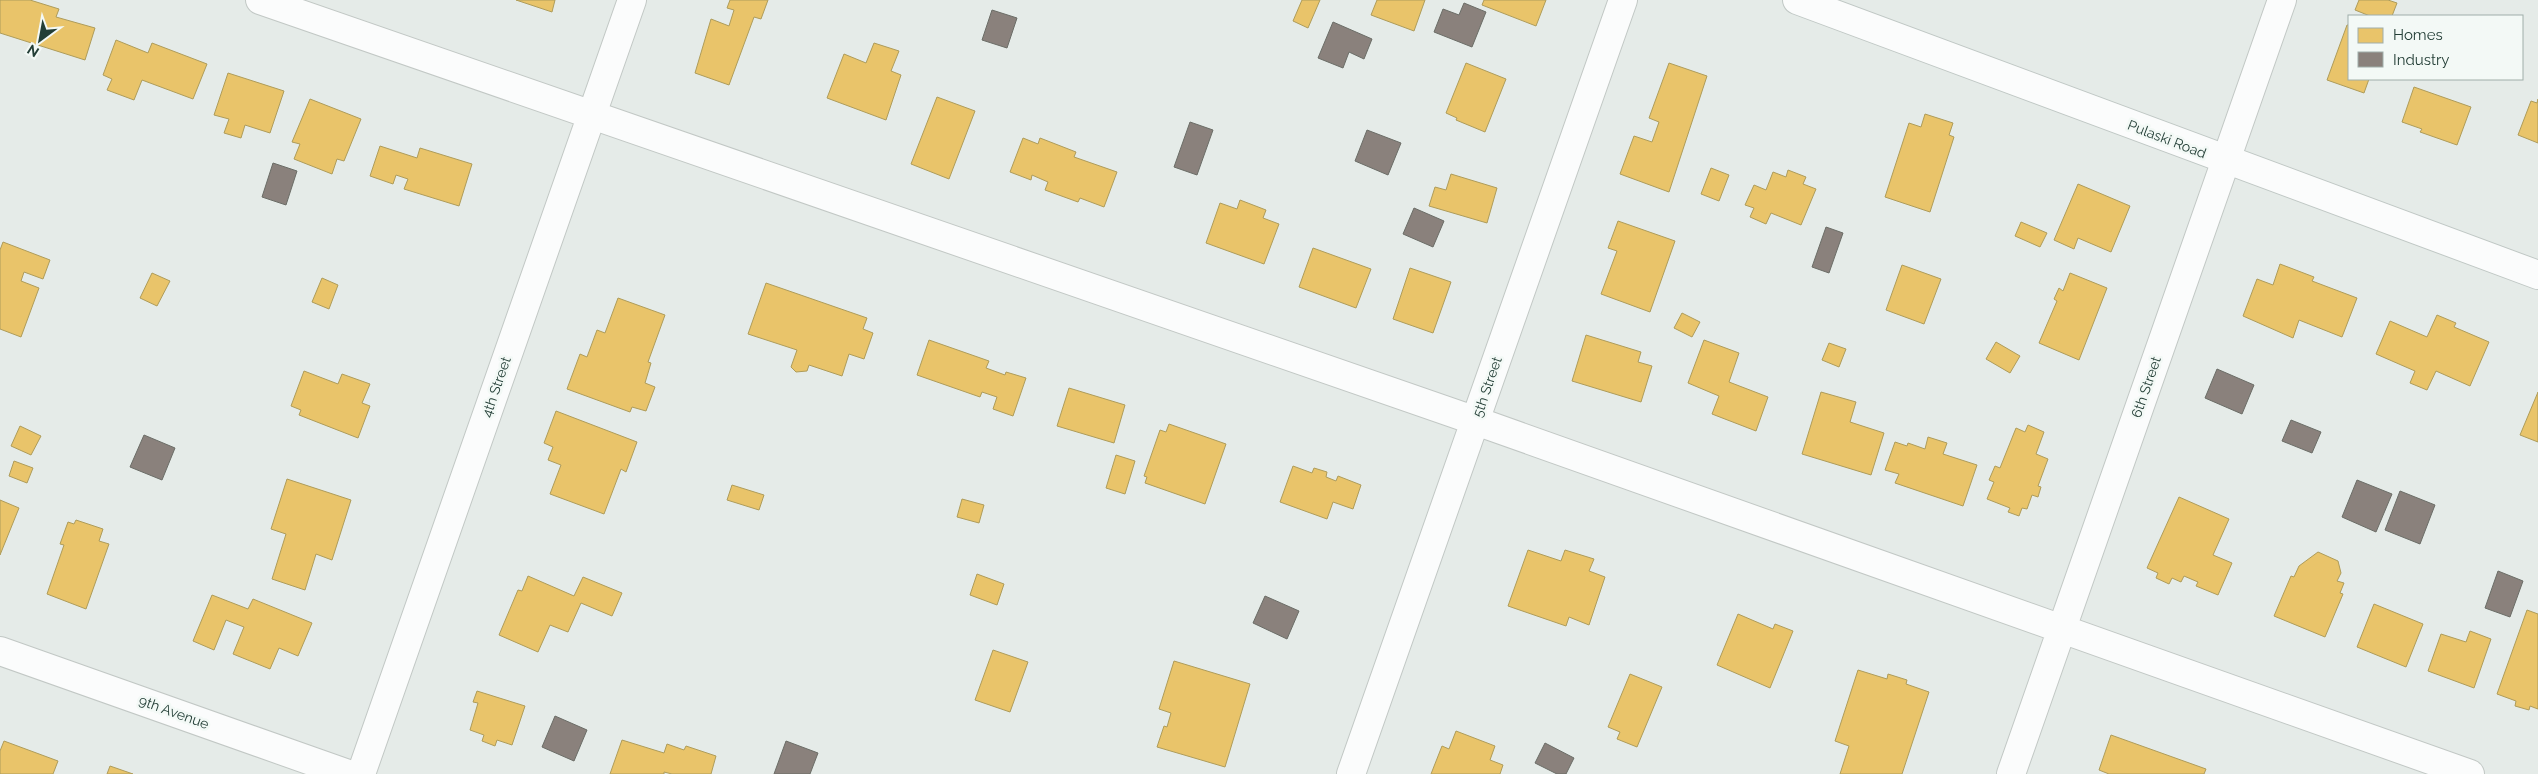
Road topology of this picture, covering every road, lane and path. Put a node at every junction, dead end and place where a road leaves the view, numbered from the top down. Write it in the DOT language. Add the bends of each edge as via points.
graph roads {
  1 [pos="260,0"];
  2 [pos="632,0"];
  3 [pos="1623,0"];
  4 [pos="1797,0"];
  5 [pos="2282,0"];
  6 [pos="590,116"];
  7 [pos="2226,160"];
  8 [pos="2538,275"];
  9 [pos="1476,421"];
  10 [pos="2062,628"];
  11 [pos="0,651"];
  12 [pos="348,774"];
  13 [pos="361,774"];
  14 [pos="1351,774"];
  15 [pos="2011,774"];
  16 [pos="2470,774"];
  1 -- 6 [label="street"];
  2 -- 6 [label="street, 4th Street"];
  3 -- 9 [label="street, 5th Street"];
  4 -- 7 [label="street, Pulaski Road"];
  5 -- 7 [label="street, 6th Street"];
  6 -- 9 [label="street"];
  6 -- 13 [label="street, 4th Street"];
  7 -- 8 [label="street, Pulaski Road"];
  7 -- 10 [label="street, 6th Street"];
  9 -- 10 [label="street"];
  9 -- 14 [label="street, 5th Street"];
  10 -- 15 [label="street, 6th Street"];
  10 -- 16 [label="street"];
  11 -- 12 [label="street, 9th Avenue"];
}
